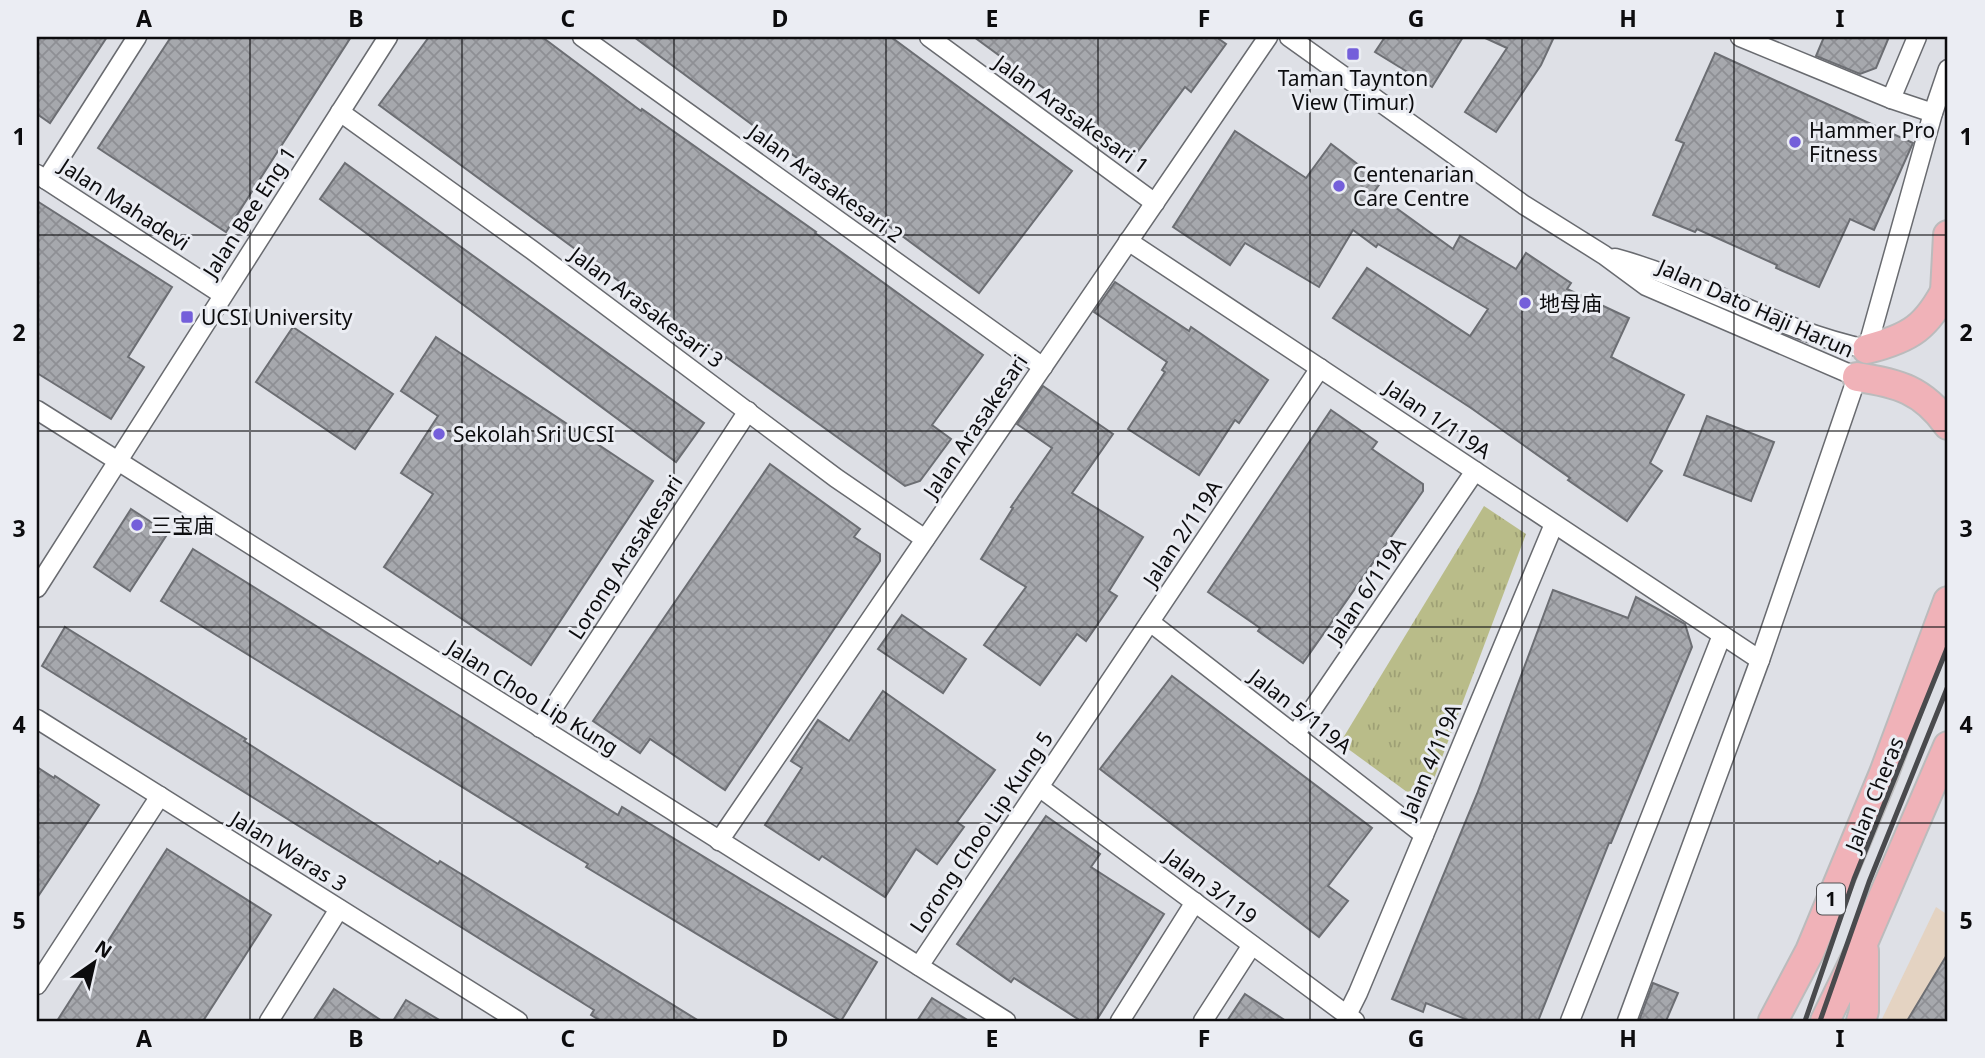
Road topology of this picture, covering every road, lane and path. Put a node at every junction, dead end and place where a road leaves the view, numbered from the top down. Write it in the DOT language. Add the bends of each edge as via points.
graph roads {
  1 [pos="137,37"];
  2 [pos="388,37"];
  3 [pos="582,37"];
  4 [pos="929,37"];
  5 [pos="1268,37"];
  6 [pos="1289,37"];
  7 [pos="1740,37"];
  8 [pos="1917,37"];
  9 [pos="1948,69"];
  10 [pos="1891,99"];
  11 [pos="340,112"];
  12 [pos="1933,113"];
  13 [pos="41,177"];
  14 [pos="1155,203"];
  15 [pos="1948,235"];
  16 [pos="1128,241"];
  17 [pos="1604,255"];
  18 [pos="1947,289"];
  19 [pos="223,295"];
  20 [pos="1867,349"];
  21 [pos="1043,367"];
  22 [pos="1320,368"];
  23 [pos="1857,377"];
  24 [pos="37,410"];
  25 [pos="748,411"];
  26 [pos="1948,425"];
  27 [pos="117,461"];
  28 [pos="1475,471"];
  29 [pos="1554,524"];
  30 [pos="925,539"];
  31 [pos="1948,582"];
  32 [pos="37,588"];
  33 [pos="1945,608"];
  34 [pos="1150,622"];
  35 [pos="1722,635"];
  36 [pos="1760,660"];
  37 [pos="37,719"];
  38 [pos="1081,722"];
  39 [pos="540,728"];
  40 [pos="1295,735"];
  41 [pos="1948,746"];
  42 [pos="1039,787"];
  43 [pos="160,796"];
  44 [pos="1424,835"];
  45 [pos="719,841"];
  46 [pos="1195,902"];
  47 [pos="339,909"];
  48 [pos="1864,941"];
  49 [pos="1252,944"];
  50 [pos="919,966"];
  51 [pos="37,985"];
  52 [pos="1351,1018"];
  53 [pos="509,1019"];
  54 [pos="269,1021"];
  55 [pos="1006,1021"];
  56 [pos="1120,1021"];
  57 [pos="1203,1021"];
  58 [pos="1570,1021"];
  59 [pos="1627,1021"];
  60 [pos="1773,1021"];
  61 [pos="1825,1021"];
  62 [pos="1861,1021"];
  1 -- 13 [label="street"];
  2 -- 11 [label="street, Jalan Bee Eng 1"];
  3 -- 21 [label="street, Jalan Arasakesari 2"];
  4 -- 14 [label="street, Jalan Arasakesari 1"];
  5 -- 14 [label="street, Jalan Arasakesari"];
  6 -- 17 [label="street, Jalan Dato Haji Harun" via="1524,205"];
  7 -- 10 [label="street"];
  8 -- 10 [label="street"];
  9 -- 12 [label="street"];
  10 -- 12 [label="street"];
  11 -- 19 [label="street, Jalan Bee Eng 1"];
  11 -- 25 [label="street, Jalan Arasakesari 3"];
  12 -- 20 [label="street"];
  13 -- 19 [label="street, Jalan Mahadevi"];
  14 -- 16 [label="street, Jalan Arasakesari"];
  15 -- 18 [label="highway"];
  16 -- 21 [label="street, Jalan Arasakesari"];
  16 -- 22 [label="street, Jalan 1/119A"];
  17 -- 20 [label="street, Jalan Dato Haji Harun" via="1653,268 1834,342"];
  17 -- 23 [label="street, Jalan Dato Haji Harun" via="1646,286"];
  18 -- 20 [label="highway" via="1933,314 1913,332"];
  19 -- 27 [label="street, Jalan Bee Eng 1"];
  21 -- 30 [label="street, Jalan Arasakesari"];
  22 -- 28 [label="street, Jalan 1/119A"];
  22 -- 34 [label="street, Jalan 2/119A"];
  23 -- 26 [label="highway" via="1893,383 1918,394"];
  23 -- 36 [label="street"];
  24 -- 27 [label="street, Jalan Choo Lip Kung"];
  25 -- 30 [label="street, Jalan Arasakesari 3"];
  25 -- 39 [label="street, Lorong Arasakesari"];
  27 -- 32 [label="street, Jalan Bee Eng 1"];
  27 -- 39 [label="street, Jalan Choo Lip Kung"];
  28 -- 29 [label="street, Jalan 1/119A"];
  28 -- 40 [label="street, Jalan 6/119A"];
  29 -- 35 [label="street, Jalan 1/119A"];
  29 -- 44 [label="street, Jalan 4/119A"];
  30 -- 45 [label="street, Jalan Arasakesari"];
  31 -- 33 [label="highway, Jalan Cheras"];
  33 -- 60 [label="highway, Jalan Cheras / 1" via="1884,773 1810,951"];
  34 -- 38 [label="street, Jalan 2/119A"];
  34 -- 40 [label="street, Jalan 5/119A"];
  35 -- 36 [label="street, Jalan 1/119A"];
  35 -- 58 [label="street"];
  36 -- 59 [label="street"];
  37 -- 43 [label="street, Jalan Waras 3"];
  38 -- 42 [label="street, Lorong Choo Lip Kung 5"];
  39 -- 45 [label="street, Jalan Choo Lip Kung"];
  40 -- 44 [label="street, Jalan 5/119A"];
  41 -- 48 [label="highway, 1"];
  42 -- 46 [label="street, Jalan 3/119"];
  42 -- 50 [label="street, Lorong Choo Lip Kung 5"];
  43 -- 47 [label="street, Jalan Waras 3"];
  43 -- 51 [label="street"];
  44 -- 52 [label="street, Jalan 4/119A"];
  45 -- 50 [label="street, Jalan Choo Lip Kung"];
  46 -- 49 [label="street, Jalan 3/119"];
  46 -- 56 [label="street"];
  47 -- 53 [label="street, Jalan Waras 3"];
  47 -- 54 [label="street"];
  48 -- 61 [label="highway, 1"];
  48 -- 62 [label="highway"];
  49 -- 52 [label="street, Jalan 3/119"];
  49 -- 57 [label="street"];
  50 -- 55 [label="street, Jalan Choo Lip Kung"];
}
